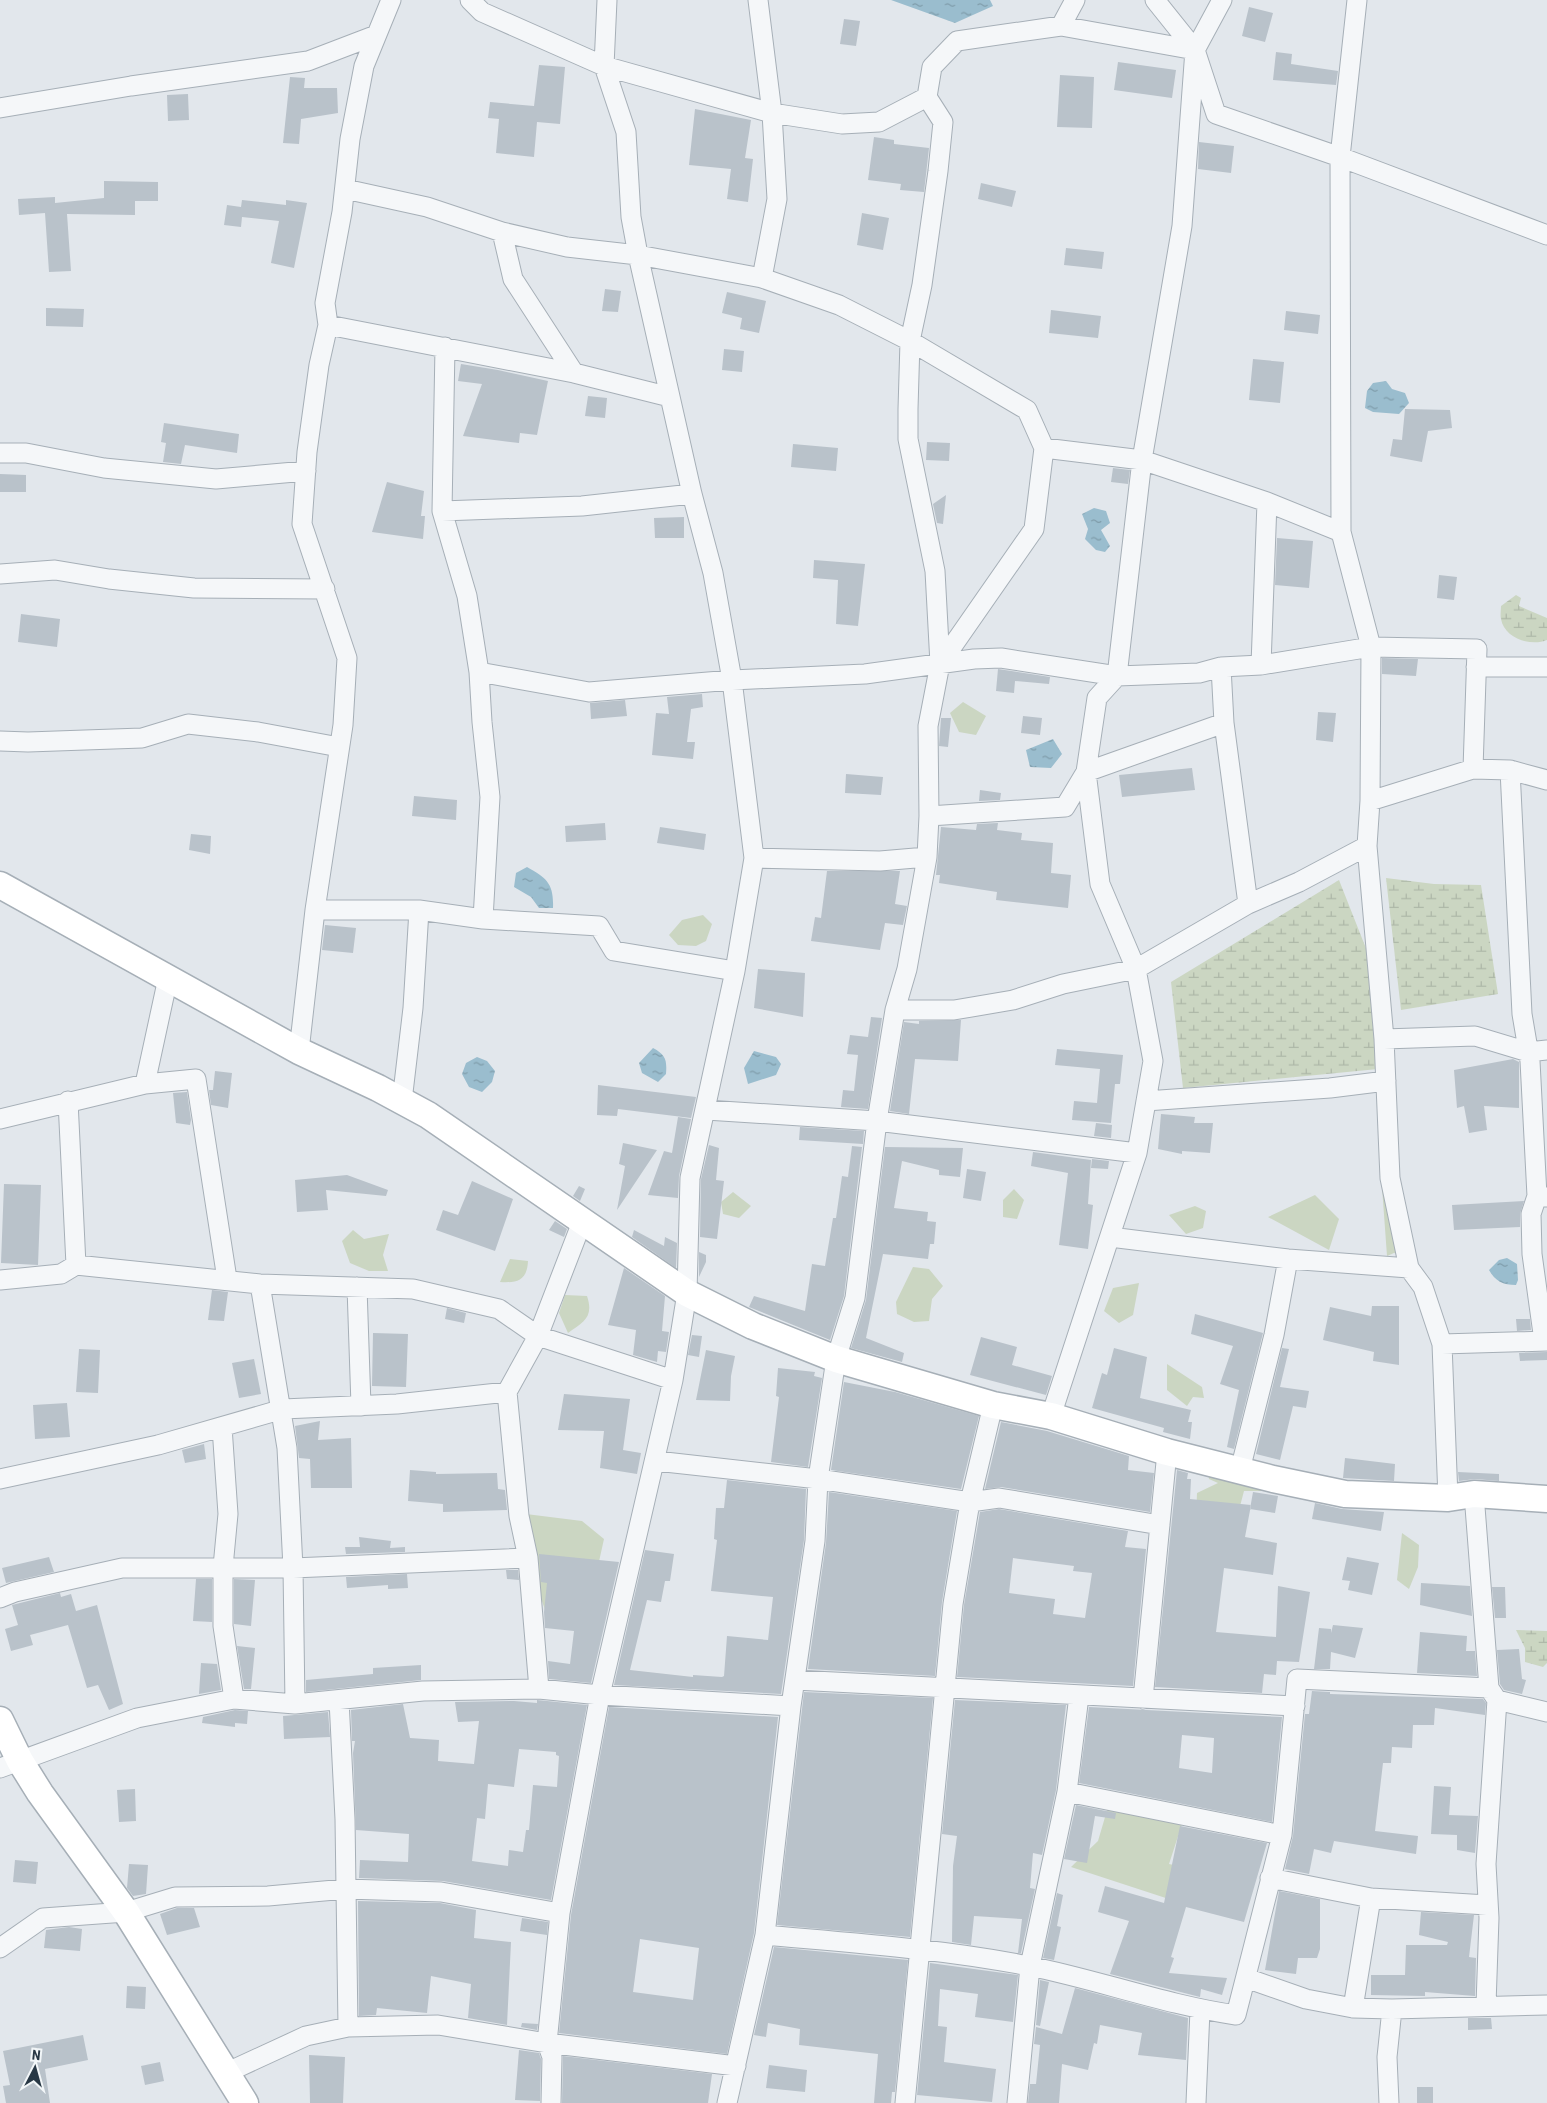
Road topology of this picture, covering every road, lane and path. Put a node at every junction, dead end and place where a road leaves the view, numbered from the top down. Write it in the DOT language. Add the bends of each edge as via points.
graph roads {
  1 [pos="391,0"];
  2 [pos="470,0"];
  3 [pos="607,0"];
  4 [pos="758,0"];
  5 [pos="1075,0"];
  6 [pos="1155,0"];
  7 [pos="1222,0"];
  8 [pos="1357,0"];
  9 [pos="1061,26"];
  10 [pos="376,35"];
  11 [pos="1195,50"];
  12 [pos="604,66"];
  13 [pos="927,97"];
  14 [pos="0,108"];
  15 [pos="772,114"];
  16 [pos="1340,157"];
  17 [pos="345,189"];
  18 [pos="502,232"];
  19 [pos="1547,235"];
  20 [pos="638,255"];
  21 [pos="762,278"];
  22 [pos="328,325"];
  23 [pos="910,341"];
  24 [pos="445,347"];
  25 [pos="574,373"];
  26 [pos="670,397"];
  27 [pos="1044,448"];
  28 [pos="0,453"];
  29 [pos="1142,460"];
  30 [pos="306,472"];
  31 [pos="692,494"];
  32 [pos="1267,502"];
  33 [pos="442,511"];
  34 [pos="1341,532"];
  35 [pos="0,574"];
  36 [pos="325,589"];
  37 [pos="1371,647"];
  38 [pos="940,664"];
  39 [pos="1261,665"];
  40 [pos="1221,667"];
  41 [pos="1476,667"];
  42 [pos="1547,667"];
  43 [pos="480,672"];
  44 [pos="1117,676"];
  45 [pos="732,680"];
  46 [pos="1224,723"];
  47 [pos="0,741"];
  48 [pos="339,747"];
  49 [pos="1473,769"];
  50 [pos="1510,770"];
  51 [pos="1086,772"];
  52 [pos="1547,780"];
  53 [pos="1370,801"];
  54 [pos="929,816"];
  55 [pos="1367,846"];
  56 [pos="926,857"];
  57 [pos="754,858"];
  58 [pos="0,886"];
  59 [pos="1248,904"];
  60 [pos="315,910"];
  61 [pos="419,910"];
  62 [pos="483,919"];
  63 [pos="1136,968"];
  64 [pos="735,971"];
  65 [pos="168,978"];
  66 [pos="894,1010"];
  67 [pos="1384,1039"];
  68 [pos="1547,1050"];
  69 [pos="299,1051"];
  70 [pos="1528,1052"];
  71 [pos="1386,1082"];
  72 [pos="144,1084"];
  73 [pos="68,1101"];
  74 [pos="402,1101"];
  75 [pos="1146,1101"];
  76 [pos="706,1110"];
  77 [pos="0,1119"];
  78 [pos="877,1121"];
  79 [pos="1137,1153"];
  80 [pos="1542,1196"];
  81 [pos="582,1222"];
  82 [pos="1110,1237"];
  83 [pos="1288,1259"];
  84 [pos="76,1265"];
  85 [pos="1409,1268"];
  86 [pos="228,1279"];
  87 [pos="0,1280"];
  88 [pos="260,1284"];
  89 [pos="357,1287"];
  90 [pos="687,1293"];
  91 [pos="538,1336"];
  92 [pos="1546,1341"];
  93 [pos="1442,1344"];
  94 [pos="836,1359"];
  95 [pos="673,1380"];
  96 [pos="507,1392"];
  97 [pos="993,1405"];
  98 [pos="361,1406"];
  99 [pos="283,1410"];
  100 [pos="1052,1416"];
  101 [pos="222,1427"];
  102 [pos="1167,1452"];
  103 [pos="656,1461"];
  104 [pos="1240,1470"];
  105 [pos="0,1479"];
  106 [pos="818,1479"];
  107 [pos="1461,1496"];
  108 [pos="1547,1499"];
  109 [pos="970,1502"];
  110 [pos="1160,1525"];
  111 [pos="528,1558"];
  112 [pos="223,1567"];
  113 [pos="293,1568"];
  114 [pos="0,1598"];
  115 [pos="795,1680"];
  116 [pos="943,1689"];
  117 [pos="539,1690"];
  118 [pos="1493,1694"];
  119 [pos="600,1696"];
  120 [pos="1080,1696"];
  121 [pos="234,1699"];
  122 [pos="1143,1699"];
  123 [pos="339,1700"];
  124 [pos="295,1704"];
  125 [pos="792,1706"];
  126 [pos="1295,1706"];
  127 [pos="1547,1712"];
  128 [pos="0,1720"];
  129 [pos="10,1765"];
  130 [pos="1067,1792"];
  131 [pos="1282,1835"];
  132 [pos="1270,1878"];
  133 [pos="346,1889"];
  134 [pos="1371,1898"];
  135 [pos="1487,1905"];
  136 [pos="126,1912"];
  137 [pos="560,1913"];
  138 [pos="765,1935"];
  139 [pos="0,1948"];
  140 [pos="922,1949"];
  141 [pos="1030,1966"];
  142 [pos="1246,1978"];
  143 [pos="1547,2005"];
  144 [pos="1486,2006"];
  145 [pos="1353,2008"];
  146 [pos="1392,2009"];
  147 [pos="1200,2010"];
  148 [pos="348,2027"];
  149 [pos="547,2042"];
  150 [pos="736,2066"];
  151 [pos="228,2072"];
  152 [pos="245,2103"];
  153 [pos="551,2103"];
  154 [pos="727,2103"];
  155 [pos="905,2103"];
  156 [pos="1017,2103"];
  157 [pos="1196,2103"];
  158 [pos="1390,2103"];
  1 -- 10 [label="street"];
  2 -- 12 [label="street" via="482,12"];
  3 -- 12 [label="street"];
  4 -- 15 [label="street"];
  5 -- 9 [label="street"];
  6 -- 11 [label="street"];
  7 -- 11 [label="street"];
  8 -- 16 [label="street"];
  9 -- 11 [label="street"];
  9 -- 13 [label="street" via="957,40 932,67"];
  10 -- 14 [label="street" via="308,60"];
  10 -- 17 [label="street" via="364,66 350,139"];
  11 -- 16 [label="street" via="1216,114"];
  11 -- 29 [label="street" via="1182,226"];
  12 -- 15 [label="street"];
  12 -- 20 [label="street" via="626,132 631,217"];
  13 -- 15 [label="street" via="879,122 842,124"];
  13 -- 23 [label="street" via="943,122 922,285"];
  15 -- 21 [label="street" via="777,199"];
  16 -- 19 [label="street"];
  16 -- 34 [label="street"];
  17 -- 18 [label="street" via="426,207"];
  17 -- 22 [label="street" via="325,303"];
  18 -- 20 [label="street" via="567,246"];
  18 -- 25 [label="street" via="513,279"];
  20 -- 21 [label="street"];
  20 -- 26 [label="street"];
  21 -- 23 [label="street" via="839,305"];
  22 -- 24 [label="street"];
  22 -- 30 [label="street" via="319,365"];
  23 -- 27 [label="street" via="1027,410"];
  23 -- 38 [label="street" via="908,439 935,571"];
  24 -- 25 [label="street"];
  24 -- 33 [label="street"];
  25 -- 26 [label="street"];
  26 -- 31 [label="street"];
  27 -- 29 [label="street"];
  27 -- 38 [label="street" via="1034,530"];
  28 -- 30 [label="street" via="26,453 104,468 216,479"];
  29 -- 32 [label="street"];
  29 -- 44 [label="street"];
  30 -- 36 [label="street" via="302,524"];
  31 -- 33 [label="street" via="582,506"];
  31 -- 45 [label="street" via="714,573"];
  32 -- 34 [label="street"];
  32 -- 39 [label="street"];
  33 -- 43 [label="street" via="466,596"];
  34 -- 37 [label="street"];
  35 -- 36 [label="street" via="55,570 194,588"];
  36 -- 48 [label="street" via="347,658"];
  37 -- 39 [label="street"];
  37 -- 41 [label="street" via="1478,649"];
  37 -- 53 [label="street"];
  38 -- 44 [label="street" via="1001,658"];
  38 -- 45 [label="street" via="865,674"];
  38 -- 54 [label="street" via="928,726"];
  39 -- 40 [label="street"];
  40 -- 44 [label="street" via="1199,673"];
  40 -- 46 [label="street"];
  41 -- 42 [label="street"];
  41 -- 49 [label="street"];
  43 -- 45 [label="street" via="589,692"];
  43 -- 62 [label="street" via="490,797"];
  44 -- 51 [label="street" via="1097,698"];
  45 -- 57 [label="street"];
  46 -- 51 [label="street"];
  46 -- 59 [label="street"];
  47 -- 48 [label="street" via="142,738 188,724 258,732"];
  48 -- 60 [label="street"];
  49 -- 50 [label="street"];
  49 -- 53 [label="street"];
  50 -- 52 [label="street"];
  50 -- 70 [label="street" via="1522,1014"];
  51 -- 54 [label="street" via="1065,807"];
  51 -- 63 [label="street" via="1100,884"];
  53 -- 55 [label="street"];
  54 -- 56 [label="street"];
  55 -- 59 [label="street" via="1299,882"];
  55 -- 67 [label="street"];
  56 -- 57 [label="street" via="880,860"];
  56 -- 66 [label="street" via="907,969"];
  57 -- 64 [label="street"];
  58 -- 65 [label="street"];
  59 -- 63 [label="street"];
  60 -- 61 [label="street"];
  60 -- 69 [label="street"];
  61 -- 62 [label="street"];
  61 -- 74 [label="street" via="413,1008"];
  62 -- 64 [label="street" via="599,926 614,951"];
  63 -- 66 [label="street" via="1063,984 1013,1000 954,1010"];
  63 -- 75 [label="street" via="1153,1061"];
  64 -- 76 [label="street"];
  65 -- 69 [label="street"];
  65 -- 72 [label="street"];
  66 -- 78 [label="street"];
  67 -- 70 [label="street" via="1475,1036"];
  67 -- 71 [label="street"];
  68 -- 70 [label="street"];
  69 -- 74 [label="street"];
  70 -- 80 [label="street"];
  71 -- 75 [label="street"];
  71 -- 85 [label="street" via="1390,1178"];
  72 -- 73 [label="street"];
  72 -- 86 [label="street" via="196,1079"];
  73 -- 77 [label="street"];
  73 -- 84 [label="street"];
  74 -- 81 [label="street" via="442,1124"];
  75 -- 79 [label="street"];
  76 -- 78 [label="street"];
  76 -- 90 [label="street" via="690,1178"];
  78 -- 79 [label="street"];
  78 -- 94 [label="street" via="855,1298"];
  79 -- 82 [label="street"];
  80 -- 92 [label="street" via="1530,1214 1532,1254"];
  81 -- 90 [label="street"];
  81 -- 91 [label="street"];
  82 -- 83 [label="street"];
  82 -- 100 [label="street"];
  83 -- 85 [label="street"];
  83 -- 104 [label="street" via="1274,1335"];
  84 -- 86 [label="street"];
  84 -- 87 [label="street" via="61,1274"];
  85 -- 93 [label="street" via="1423,1287"];
  86 -- 88 [label="street"];
  88 -- 89 [label="street"];
  88 -- 99 [label="street"];
  89 -- 91 [label="street" via="413,1289 499,1309"];
  89 -- 98 [label="street"];
  90 -- 94 [label="street" via="753,1326"];
  90 -- 95 [label="street"];
  91 -- 95 [label="street"];
  91 -- 96 [label="street"];
  92 -- 93 [label="street"];
  93 -- 107 [label="street"];
  94 -- 97 [label="street"];
  94 -- 106 [label="street"];
  95 -- 103 [label="street"];
  96 -- 98 [label="street"];
  96 -- 111 [label="street" via="519,1516"];
  97 -- 100 [label="street"];
  97 -- 109 [label="street"];
  98 -- 99 [label="street"];
  99 -- 101 [label="street"];
  99 -- 113 [label="street" via="288,1448"];
  100 -- 102 [label="street"];
  101 -- 105 [label="street" via="158,1445"];
  101 -- 112 [label="street" via="228,1514"];
  102 -- 104 [label="street"];
  102 -- 110 [label="street"];
  103 -- 106 [label="street"];
  103 -- 119 [label="street"];
  104 -- 107 [label="street" via="1345,1494"];
  106 -- 109 [label="street"];
  106 -- 115 [label="street" via="815,1541"];
  107 -- 108 [label="street"];
  107 -- 118 [label="street"];
  109 -- 110 [label="street" via="999,1498"];
  109 -- 116 [label="street" via="952,1604"];
  110 -- 122 [label="street"];
  111 -- 113 [label="street"];
  111 -- 117 [label="street"];
  112 -- 113 [label="street"];
  112 -- 114 [label="street" via="122,1568"];
  112 -- 121 [label="street" via="223,1626"];
  113 -- 124 [label="street"];
  115 -- 116 [label="street"];
  115 -- 125 [label="street"];
  116 -- 120 [label="street"];
  116 -- 140 [label="street"];
  117 -- 119 [label="street"];
  117 -- 123 [label="street" via="423,1691"];
  118 -- 126 [label="street" via="1297,1679"];
  118 -- 127 [label="street"];
  118 -- 135 [label="street"];
  119 -- 125 [label="street"];
  119 -- 137 [label="street"];
  120 -- 122 [label="street"];
  120 -- 130 [label="street"];
  121 -- 124 [label="street"];
  121 -- 129 [label="street" via="137,1718"];
  122 -- 126 [label="street"];
  123 -- 124 [label="street"];
  123 -- 133 [label="street"];
  125 -- 138 [label="street"];
  126 -- 131 [label="street"];
  128 -- 129 [label="street"];
  129 -- 136 [label="street" via="40,1793"];
  130 -- 131 [label="street"];
  130 -- 141 [label="street"];
  131 -- 132 [label="street"];
  132 -- 134 [label="street"];
  132 -- 142 [label="street"];
  133 -- 136 [label="street" via="268,1896 175,1898"];
  133 -- 137 [label="street" via="441,1892"];
  133 -- 148 [label="street"];
  134 -- 135 [label="street"];
  134 -- 145 [label="street"];
  135 -- 144 [label="street"];
  136 -- 139 [label="street" via="43,1918"];
  136 -- 151 [label="street"];
  137 -- 149 [label="street"];
  138 -- 140 [label="street"];
  138 -- 150 [label="street"];
  140 -- 141 [label="street"];
  140 -- 155 [label="street"];
  141 -- 147 [label="street"];
  141 -- 156 [label="street"];
  142 -- 145 [label="street" via="1306,1999"];
  142 -- 147 [label="street" via="1236,2015"];
  143 -- 144 [label="street"];
  144 -- 146 [label="street"];
  145 -- 146 [label="street"];
  146 -- 158 [label="street" via="1386,2057"];
  147 -- 157 [label="street"];
  148 -- 149 [label="street" via="438,2025"];
  148 -- 151 [label="street" via="306,2036"];
  149 -- 150 [label="street"];
  149 -- 153 [label="street" via="552,2057"];
  150 -- 154 [label="street"];
  151 -- 152 [label="street"];
}
